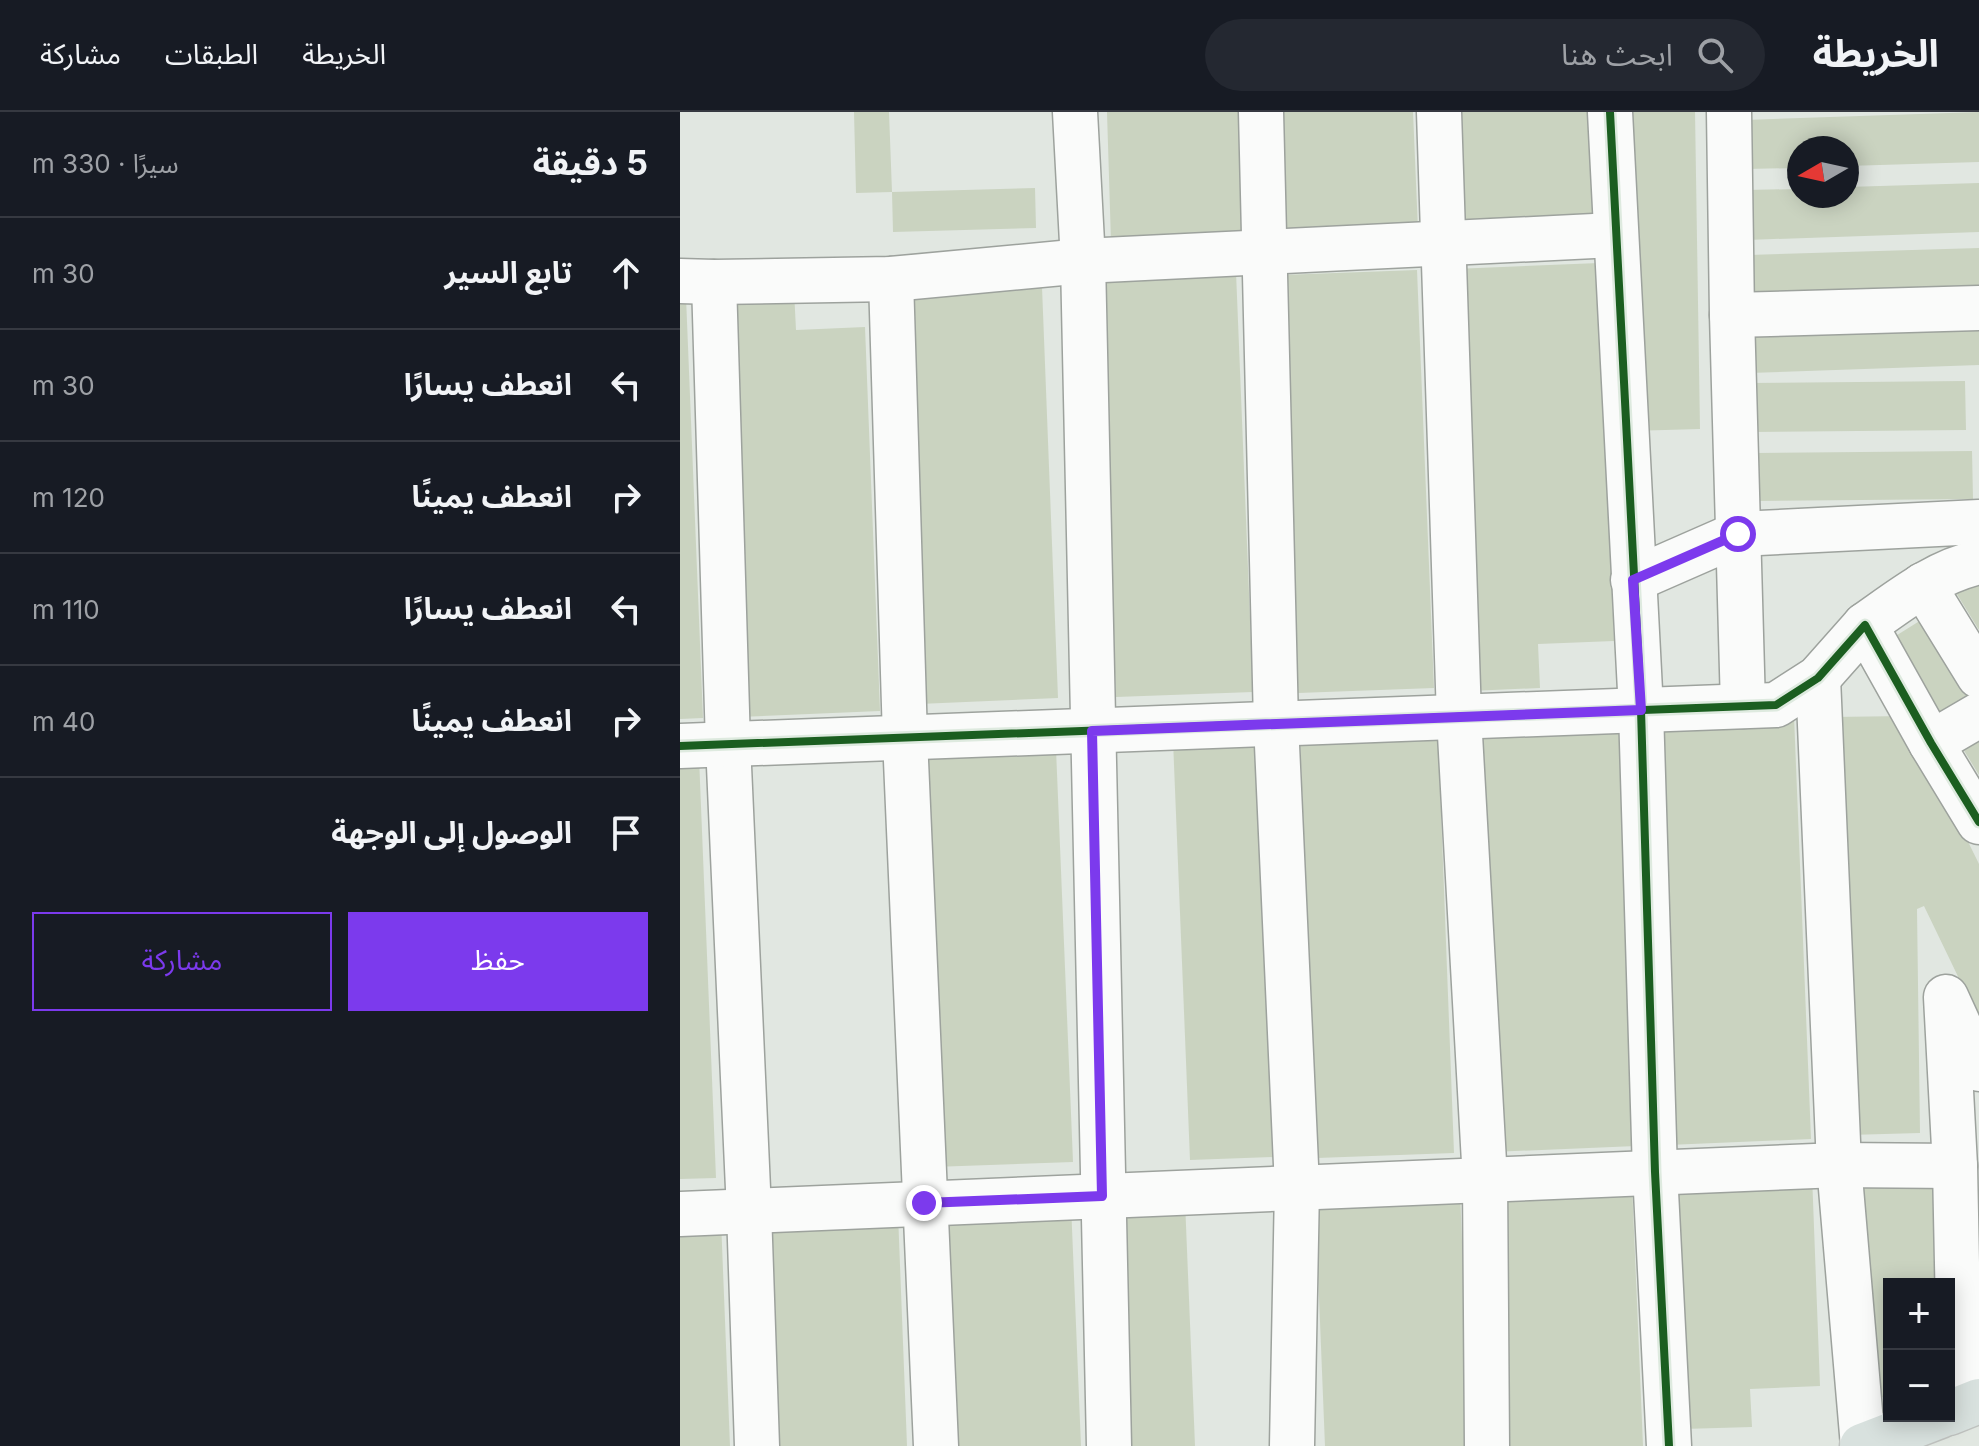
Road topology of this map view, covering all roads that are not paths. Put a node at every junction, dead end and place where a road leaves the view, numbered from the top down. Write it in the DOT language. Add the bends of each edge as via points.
graph roads {
  1 [pos="1075,112"];
  2 [pos="1261,112"];
  3 [pos="1439,112"];
  4 [pos="1610,112"];
  5 [pos="1729,112"];
  6 [pos="1614,235"];
  7 [pos="1443,245"];
  8 [pos="1265,250"];
  9 [pos="1083,261"];
  10 [pos="891,279"];
  11 [pos="697,282"];
  12 [pos="1979,308"];
  13 [pos="1732,315"];
  14 [pos="1979,522"];
  15 [pos="1738,534"];
  16 [pos="1979,562"];
  17 [pos="1633,580"];
  18 [pos="1923,585"];
  19 [pos="1865,625"];
  20 [pos="1979,676"];
  21 [pos="1818,678"];
  22 [pos="1743,706"];
  23 [pos="1641,710"];
  24 [pos="1979,715"];
  25 [pos="1459,717"];
  26 [pos="1276,723"];
  27 [pos="1092,731"];
  28 [pos="905,738"];
  29 [pos="1931,743"];
  30 [pos="728,744"];
  31 [pos="680,746"];
  32 [pos="1979,822"];
  33 [pos="1979,1069"];
  34 [pos="1839,1165"];
  35 [pos="1955,1166"];
  36 [pos="1655,1172"];
  37 [pos="1485,1180"];
  38 [pos="1297,1187"];
  39 [pos="1102,1196"];
  40 [pos="924,1203"];
  41 [pos="749,1211"];
  42 [pos="680,1214"];
  43 [pos="1957,1409"];
  44 [pos="757,1446"];
  45 [pos="936,1446"];
  46 [pos="1109,1446"];
  47 [pos="1292,1446"];
  48 [pos="1487,1446"];
  49 [pos="1669,1446"];
  50 [pos="1863,1446"];
  1 -- 9 [label="street"];
  2 -- 8 [label="street"];
  3 -- 7 [label="street"];
  4 -- 6 [label="street"];
  5 -- 13 [label="street"];
  6 -- 7 [label="street"];
  6 -- 17 [label="street"];
  7 -- 8 [label="street"];
  7 -- 25 [label="street"];
  8 -- 9 [label="street"];
  8 -- 26 [label="street"];
  9 -- 10 [label="street"];
  9 -- 27 [label="street"];
  10 -- 11 [label="street"];
  10 -- 28 [label="street"];
  11 -- 30 [label="street"];
  12 -- 13 [label="street"];
  13 -- 15 [label="street"];
  14 -- 15 [label="street"];
  15 -- 17 [label="street"];
  15 -- 22 [label="street"];
  16 -- 18 [label="street"];
  17 -- 23 [label="street"];
  18 -- 19 [label="street"];
  18 -- 20 [label="street"];
  19 -- 21 [label="street"];
  19 -- 29 [label="street"];
  21 -- 22 [label="street" via="1776,705"];
  21 -- 34 [label="street"];
  22 -- 23 [label="street"];
  23 -- 25 [label="street"];
  23 -- 36 [label="street"];
  24 -- 29 [label="street"];
  25 -- 26 [label="street"];
  25 -- 37 [label="street"];
  26 -- 27 [label="street"];
  26 -- 38 [label="street"];
  27 -- 28 [label="street"];
  27 -- 39 [label="street"];
  28 -- 30 [label="street"];
  28 -- 40 [label="street"];
  29 -- 32 [label="street"];
  30 -- 31 [label="street"];
  30 -- 41 [label="street"];
  33 -- 35 [label="street" via="1946,997"];
  34 -- 35 [label="street"];
  34 -- 36 [label="street"];
  34 -- 50 [label="street"];
  35 -- 43 [label="street"];
  36 -- 37 [label="street"];
  36 -- 49 [label="street"];
  37 -- 38 [label="street"];
  37 -- 48 [label="street"];
  38 -- 39 [label="street"];
  38 -- 47 [label="street"];
  39 -- 40 [label="street"];
  39 -- 46 [label="street"];
  40 -- 41 [label="street"];
  40 -- 45 [label="street"];
  41 -- 42 [label="street"];
  41 -- 44 [label="street"];
  43 -- 50 [label="main road"];
}
